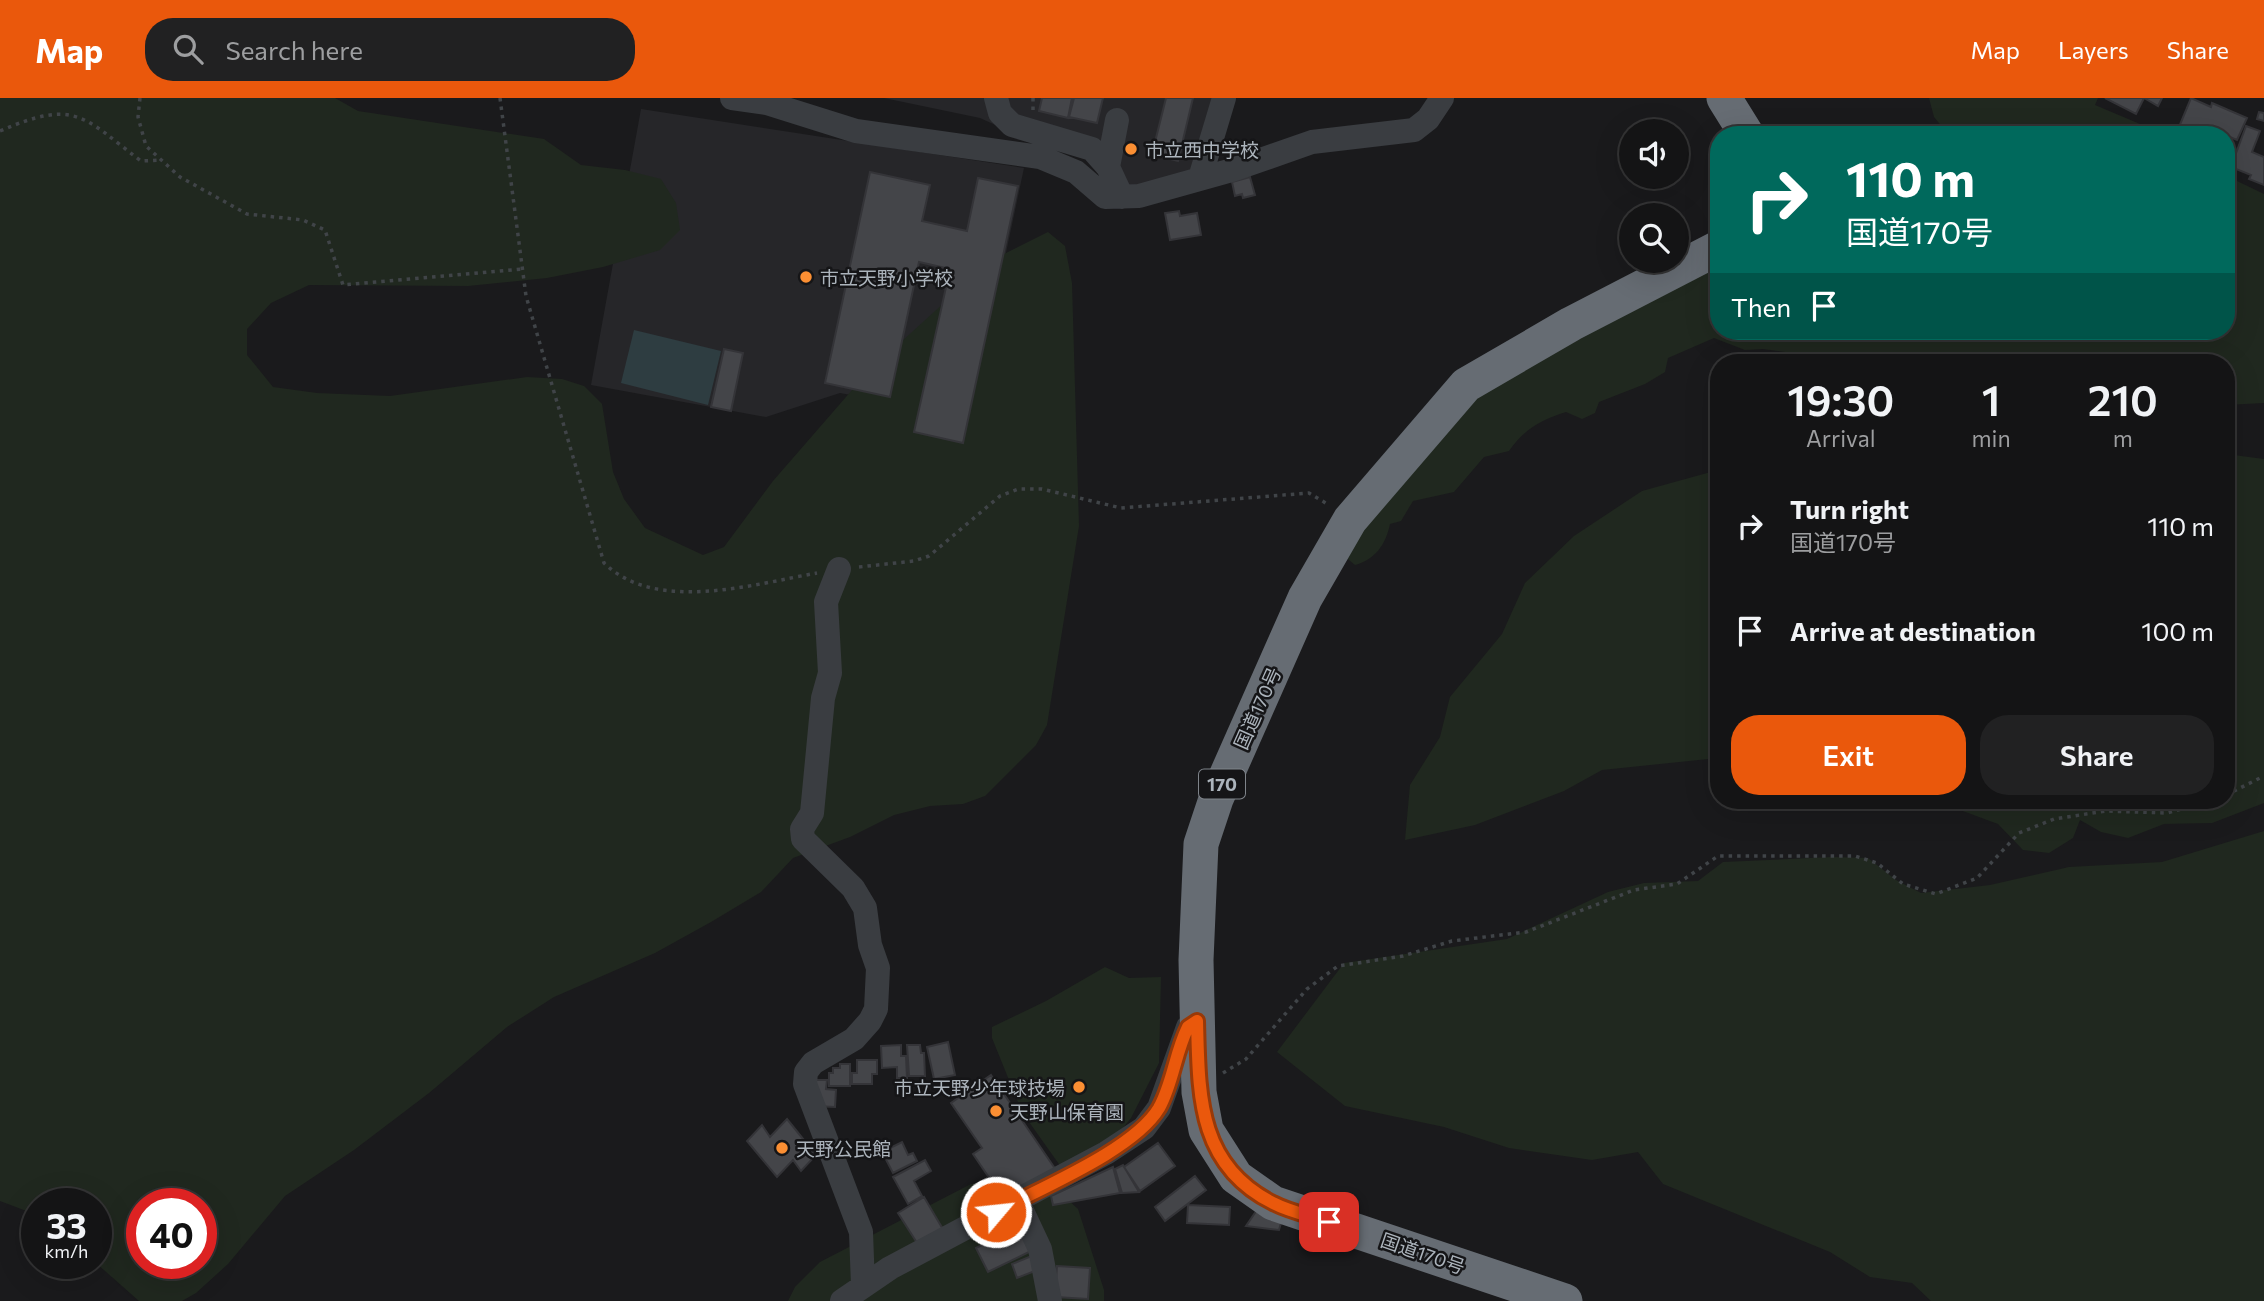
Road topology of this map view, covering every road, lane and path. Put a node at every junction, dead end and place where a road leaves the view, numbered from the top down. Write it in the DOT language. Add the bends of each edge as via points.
graph roads {
  1 [pos="140,98"];
  2 [pos="500,98"];
  3 [pos="732,98"];
  4 [pos="996,98"];
  5 [pos="1224,98"];
  6 [pos="1442,98"];
  7 [pos="1724,98"];
  8 [pos="21,115"];
  9 [pos="94,116"];
  10 [pos="1116,120"];
  11 [pos="1741,126"];
  12 [pos="0,131"];
  13 [pos="161,160"];
  14 [pos="1108,167"];
  15 [pos="1200,178"];
  16 [pos="1122,197"];
  17 [pos="1710,252"];
  18 [pos="522,269"];
  19 [pos="1350,520"];
  20 [pos="839,569"];
  21 [pos="2264,776"];
  22 [pos="2235,790"];
  23 [pos="2181,809"];
  24 [pos="1197,1021"];
  25 [pos="1199,1081"];
  26 [pos="1017,1200"];
  27 [pos="863,1286"];
  28 [pos="842,1301"];
  29 [pos="1050,1301"];
  30 [pos="1565,1301"];
  1 -- 13 [label="path" via="138,117 146,146"];
  2 -- 18 [label="path"];
  3 -- 16 [label="street" via="767,103 856,131 1040,157 1076,172 1105,197"];
  4 -- 14 [label="street" via="1000,113 1013,125 1092,149"];
  5 -- 15 [label="street"];
  6 -- 15 [label="street" via="1428,120 1414,130 1312,142"];
  7 -- 11 [label="highway"];
  8 -- 12 [label="path"];
  9 -- 13 [label="path" via="115,141 141,161"];
  10 -- 14 [label="street"];
  13 -- 18 [label="path" via="180,177 247,214 303,220 325,230 343,285"];
  14 -- 16 [label="street"];
  15 -- 16 [label="street"];
  17 -- 19 [label="highway, 国道170号 / 170" via="1466,385"];
  18 -- 20 [label="path" via="604,563 616,574 643,584 700,594"];
  19 -- 20 [label="path" via="1309,494 1121,508 1042,489 1018,489 1000,496 929,556"];
  19 -- 24 [label="highway, 国道170号 / 170" via="1305,598 1216,799 1202,844"];
  20 -- 27 [label="street" via="826,602 830,673 822,698 811,813 802,829 803,839 853,888 865,908 878,968 876,1009 854,1039 813,1063 805,1084 861,1232"];
  21 -- 22 [label="path"];
  23 -- 25 [label="path" via="2167,813 2106,811 2054,819 2019,833 1977,878 1936,894 1903,884 1877,863 1855,856 1718,856 1677,884 1634,890 1526,932 1452,941 1403,956 1338,966 1298,999 1246,1059"];
  24 -- 25 [label="highway, 国道170号 / 170"];
  24 -- 26 [label="street" via="1188,1027 1159,1108 1144,1128"];
  25 -- 30 [label="highway, 国道170号 / 170" via="1206,1130 1236,1177 1273,1203"];
  26 -- 27 [label="street"];
  26 -- 29 [label="street" via="1040,1249"];
  27 -- 28 [label="street"];
}
